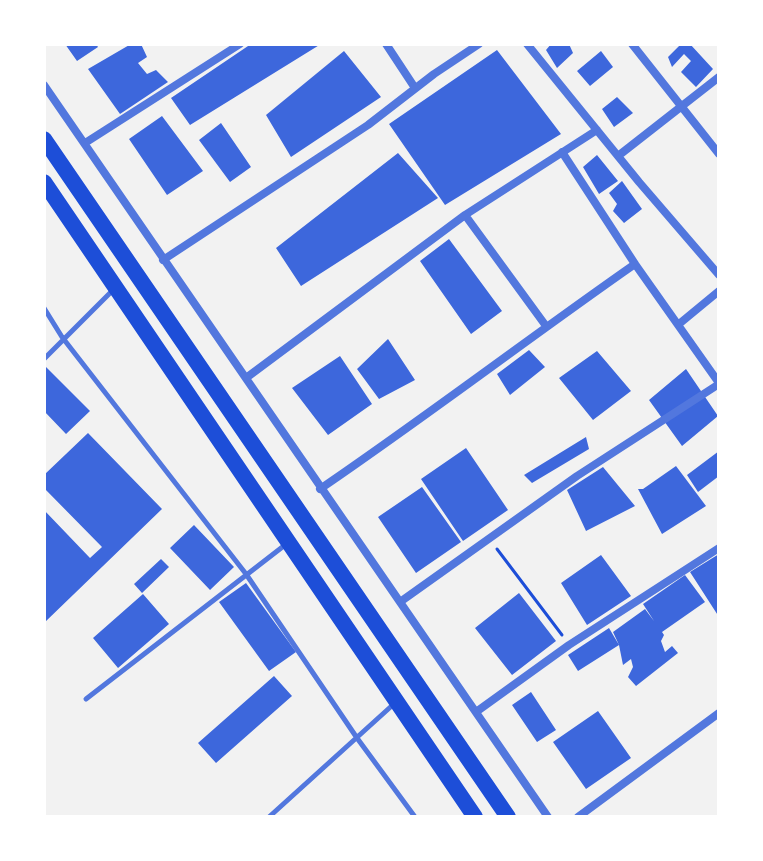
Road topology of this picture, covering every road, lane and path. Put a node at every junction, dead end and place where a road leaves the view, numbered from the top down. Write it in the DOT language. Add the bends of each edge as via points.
graph roads {
  1 [pos="240,44"];
  2 [pos="386,44"];
  3 [pos="479,44"];
  4 [pos="527,44"];
  5 [pos="632,44"];
  6 [pos="224,48"];
  7 [pos="719,77"];
  8 [pos="44,85"];
  9 [pos="415,88"];
  10 [pos="682,108"];
  11 [pos="597,130"];
  12 [pos="44,139"];
  13 [pos="85,143"];
  14 [pos="562,152"];
  15 [pos="719,154"];
  16 [pos="618,156"];
  17 [pos="44,182"];
  18 [pos="465,215"];
  19 [pos="163,260"];
  20 [pos="635,264"];
  21 [pos="719,275"];
  22 [pos="115,287"];
  23 [pos="719,291"];
  24 [pos="44,308"];
  25 [pos="679,324"];
  26 [pos="546,326"];
  27 [pos="62,337"];
  28 [pos="44,359"];
  29 [pos="246,378"];
  30 [pos="719,384"];
  31 [pos="320,489"];
  32 [pos="489,539"];
  33 [pos="288,542"];
  34 [pos="719,548"];
  35 [pos="246,574"];
  36 [pos="400,602"];
  37 [pos="569,645"];
  38 [pos="86,699"];
  39 [pos="396,702"];
  40 [pos="476,712"];
  41 [pos="719,713"];
  42 [pos="357,738"];
  43 [pos="269,817"];
  44 [pos="415,817"];
  45 [pos="475,817"];
  46 [pos="508,817"];
  47 [pos="548,817"];
  48 [pos="578,817"];
  1 -- 6 [label="street"];
  2 -- 9 [label="street"];
  3 -- 9 [label="street"];
  4 -- 11 [label="street"];
  5 -- 10 [label="street"];
  6 -- 13 [label="street"];
  7 -- 10 [label="street"];
  8 -- 13 [label="street"];
  9 -- 19 [label="street" via="368,125"];
  10 -- 15 [label="street"];
  10 -- 16 [label="street"];
  11 -- 14 [label="street"];
  11 -- 16 [label="street"];
  12 -- 46 [label="main road"];
  13 -- 19 [label="street"];
  14 -- 18 [label="street"];
  14 -- 20 [label="street"];
  16 -- 21 [label="street"];
  17 -- 22 [label="main road"];
  18 -- 26 [label="street"];
  18 -- 29 [label="street"];
  19 -- 29 [label="street"];
  20 -- 25 [label="street"];
  20 -- 26 [label="street"];
  22 -- 27 [label="lane"];
  22 -- 33 [label="main road"];
  23 -- 25 [label="street"];
  24 -- 27 [label="lane"];
  25 -- 30 [label="street"];
  26 -- 31 [label="street"];
  27 -- 28 [label="lane"];
  27 -- 35 [label="lane"];
  29 -- 31 [label="street"];
  30 -- 32 [label="street"];
  31 -- 36 [label="street"];
  32 -- 36 [label="street"];
  32 -- 37 [label="path"];
  33 -- 35 [label="lane"];
  33 -- 39 [label="main road"];
  34 -- 37 [label="street"];
  35 -- 38 [label="lane"];
  35 -- 42 [label="lane"];
  36 -- 40 [label="street"];
  37 -- 40 [label="street"];
  39 -- 42 [label="lane"];
  39 -- 45 [label="main road"];
  40 -- 47 [label="street"];
  41 -- 48 [label="street"];
  42 -- 43 [label="lane"];
  42 -- 44 [label="lane"];
}
